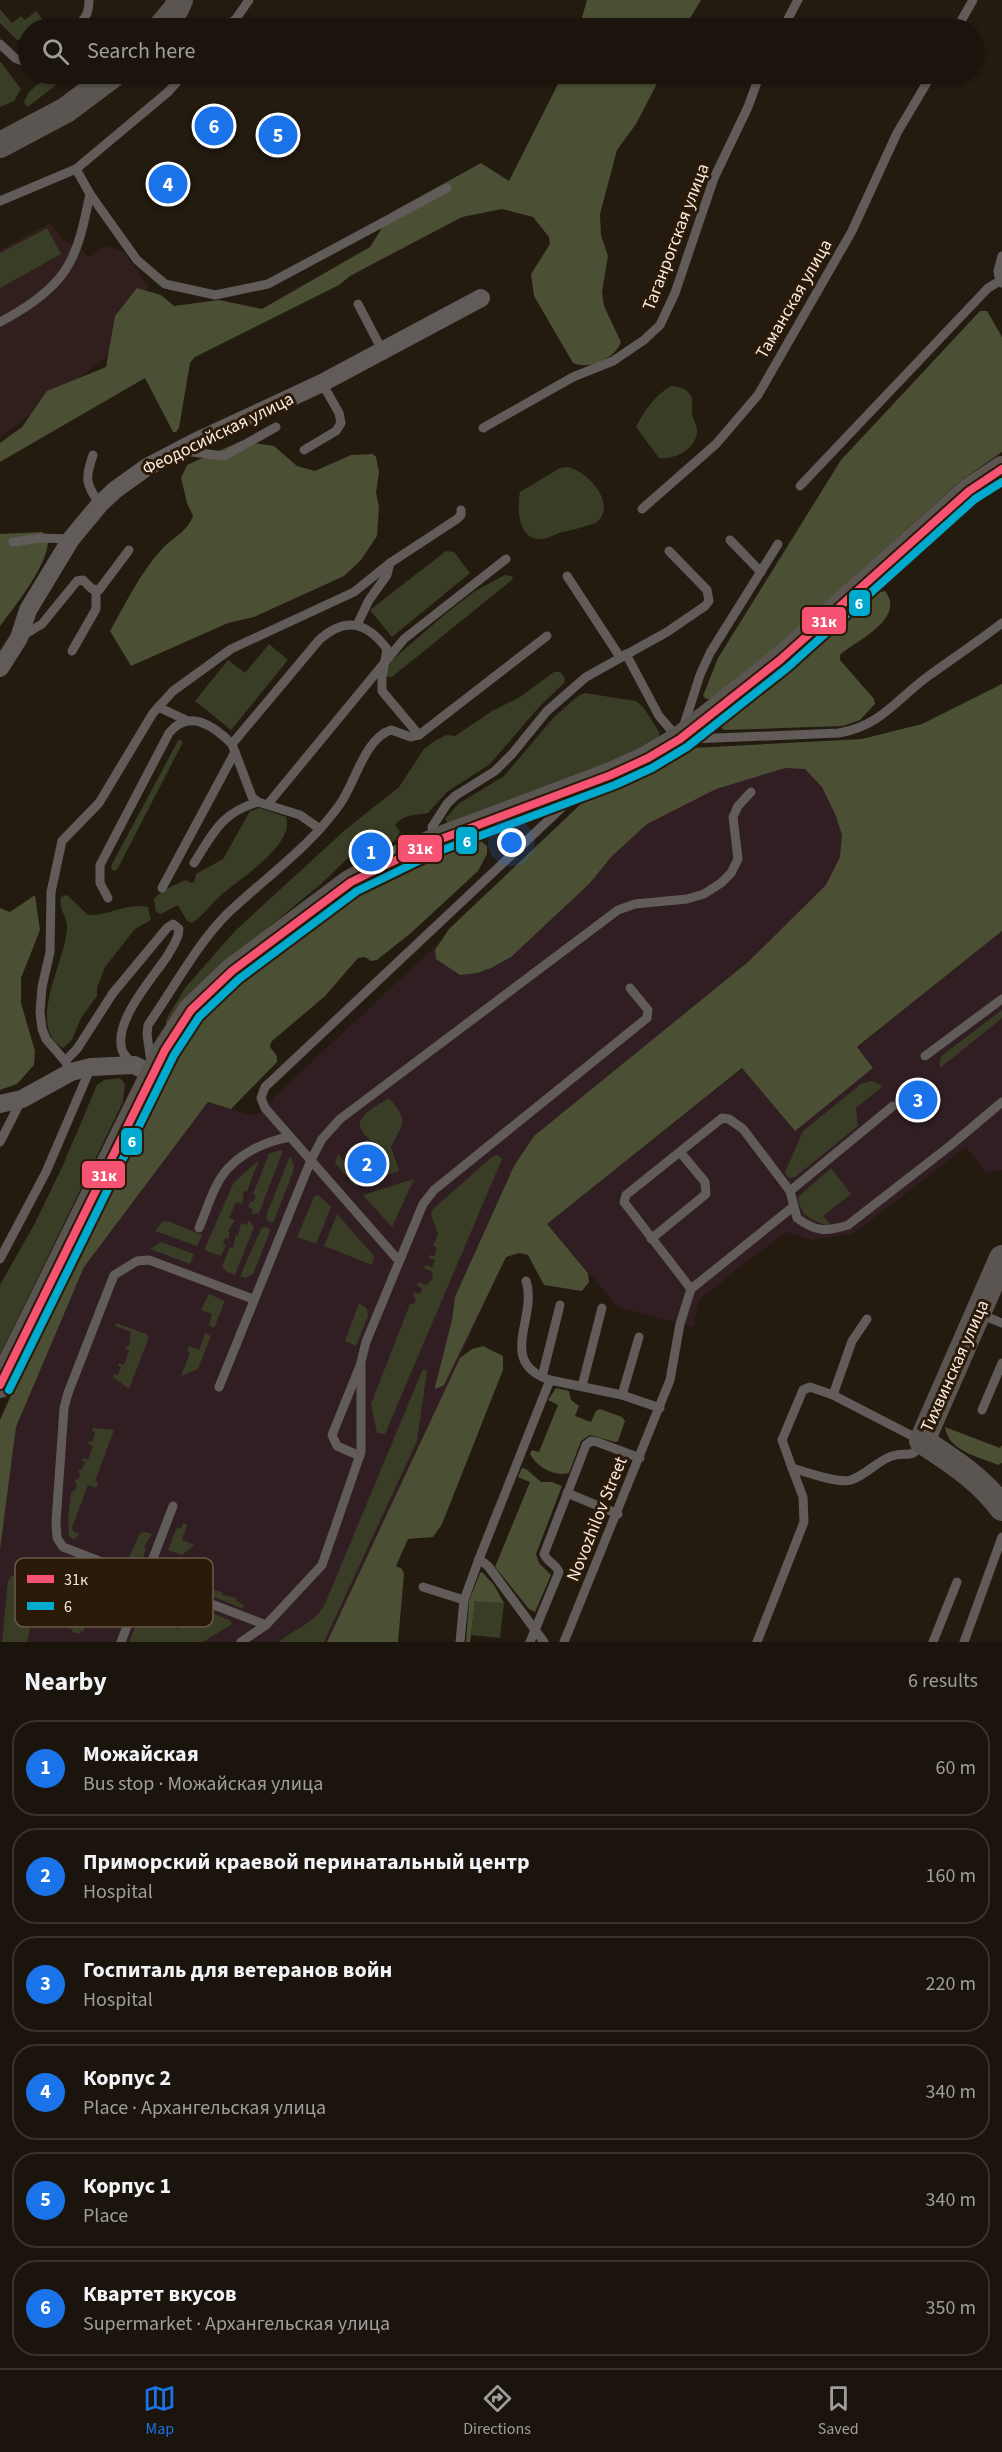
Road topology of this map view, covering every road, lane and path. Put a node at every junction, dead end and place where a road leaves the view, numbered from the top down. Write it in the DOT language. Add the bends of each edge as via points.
graph roads {
  1 [pos="89,0"];
  2 [pos="180,0"];
  3 [pos="249,0"];
  4 [pos="798,0"];
  5 [pos="973,0"];
  6 [pos="86,18"];
  7 [pos="168,18"];
  8 [pos="236,18"];
  9 [pos="788,18"];
  10 [pos="963,18"];
  11 [pos="0,44"];
  12 [pos="18,59"];
  13 [pos="101,84"];
  14 [pos="175,84"];
  15 [pos="756,84"];
  16 [pos="926,84"];
  17 [pos="0,145"];
  18 [pos="76,169"];
  19 [pos="447,188"];
  20 [pos="90,194"];
  21 [pos="0,201"];
  22 [pos="1002,256"];
  23 [pos="1001,282"];
  24 [pos="481,298"];
  25 [pos="358,304"];
  26 [pos="0,322"];
  27 [pos="382,350"];
  28 [pos="322,383"];
  29 [pos="276,427"];
  30 [pos="483,428"];
  31 [pos="179,450"];
  32 [pos="304,450"];
  33 [pos="93,455"];
  34 [pos="1002,469"];
  35 [pos="800,486"];
  36 [pos="100,504"];
  37 [pos="642,509"];
  38 [pos="461,510"];
  39 [pos="72,539"];
  40 [pos="730,540"];
  41 [pos="13,542"];
  42 [pos="778,544"];
  43 [pos="129,550"];
  44 [pos="669,552"];
  45 [pos="506,559"];
  46 [pos="390,563"];
  47 [pos="761,572"];
  48 [pos="567,576"];
  49 [pos="96,591"];
  50 [pos="727,607"];
  51 [pos="732,618"];
  52 [pos="1002,623"];
  53 [pos="357,625"];
  54 [pos="547,636"];
  55 [pos="19,638"];
  56 [pos="72,651"];
  57 [pos="623,655"];
  58 [pos="385,663"];
  59 [pos="0,668"];
  60 [pos="158,707"];
  61 [pos="186,720"];
  62 [pos="419,735"];
  63 [pos="680,739"];
  64 [pos="233,748"];
  65 [pos="584,787"];
  66 [pos="750,792"];
  67 [pos="263,803"];
  68 [pos="320,829"];
  69 [pos="433,842"];
  70 [pos="194,863"];
  71 [pos="162,888"];
  72 [pos="108,898"];
  73 [pos="630,988"];
  74 [pos="1002,999"];
  75 [pos="925,1056"];
  76 [pos="68,1066"];
  77 [pos="91,1067"];
  78 [pos="143,1069"];
  79 [pos="22,1099"];
  80 [pos="1002,1102"];
  81 [pos="0,1104"];
  82 [pos="892,1106"];
  83 [pos="290,1137"];
  84 [pos="0,1142"];
  85 [pos="680,1152"];
  86 [pos="311,1160"];
  87 [pos="790,1191"];
  88 [pos="794,1206"];
  89 [pos="200,1228"];
  90 [pos="651,1239"];
  91 [pos="1002,1258"];
  92 [pos="0,1259"];
  93 [pos="399,1261"];
  94 [pos="526,1281"];
  95 [pos="690,1289"];
  96 [pos="253,1299"];
  97 [pos="560,1305"];
  98 [pos="602,1308"];
  99 [pos="978,1313"];
  100 [pos="867,1319"];
  101 [pos="1002,1323"];
  102 [pos="639,1337"];
  103 [pos="362,1362"];
  104 [pos="1002,1363"];
  105 [pos="546,1378"];
  106 [pos="0,1385"];
  107 [pos="582,1386"];
  108 [pos="219,1387"];
  109 [pos="622,1395"];
  110 [pos="833,1395"];
  111 [pos="660,1408"];
  112 [pos="982,1410"];
  113 [pos="922,1441"];
  114 [pos="360,1456"];
  115 [pos="640,1458"];
  116 [pos="792,1468"];
  117 [pos="567,1493"];
  118 [pos="1000,1501"];
  119 [pos="173,1506"];
  120 [pos="618,1514"];
  121 [pos="1002,1538"];
  122 [pos="90,1558"];
  123 [pos="153,1558"];
  124 [pos="478,1559"];
  125 [pos="957,1582"];
  126 [pos="423,1587"];
  127 [pos="464,1600"];
  128 [pos="213,1605"];
  129 [pos="266,1625"];
  130 [pos="127,1627"];
  131 [pos="536,1630"];
  132 [pos="121,1642"];
  133 [pos="241,1642"];
  134 [pos="460,1642"];
  135 [pos="530,1642"];
  136 [pos="544,1642"];
  137 [pos="564,1642"];
  138 [pos="757,1642"];
  139 [pos="933,1642"];
  140 [pos="964,1642"];
  1 -- 6 [label="lane"];
  2 -- 7 [label="main road"];
  3 -- 8 [label="lane"];
  4 -- 9 [label="lane"];
  5 -- 10 [label="lane"];
  11 -- 12 [label="lane"];
  13 -- 17 [label="main road" via="66,110"];
  14 -- 18 [label="lane"];
  15 -- 30 [label="lane, Таганрогская улица" via="714,178 675,293 660,325 613,361 573,377"];
  16 -- 37 [label="lane, Таманская улица" via="897,133 852,231 758,395 716,444"];
  18 -- 20 [label="lane"];
  18 -- 21 [label="lane"];
  19 -- 20 [label="lane" via="268,284 216,295 165,284 137,260"];
  20 -- 26 [label="lane" via="70,263 43,292"];
  22 -- 23 [label="lane" via="998,271"];
  23 -- 35 [label="lane" via="988,288"];
  24 -- 27 [label="street, Феодосийская улица"];
  25 -- 27 [label="lane"];
  27 -- 28 [label="street, Феодосийская улица"];
  28 -- 31 [label="street, Феодосийская улица"];
  28 -- 32 [label="lane" via="341,423 336,431"];
  29 -- 31 [label="lane" via="224,456"];
  31 -- 36 [label="street, Феодосийская улица" via="131,478"];
  33 -- 36 [label="lane" via="87,485"];
  34 -- 63 [label="main road" via="969,491 780,660"];
  36 -- 39 [label="street, Феодосийская улица"];
  38 -- 46 [label="lane" via="457,519"];
  39 -- 41 [label="lane"];
  39 -- 55 [label="street, Феодосийская улица" via="28,610"];
  40 -- 47 [label="lane"];
  42 -- 47 [label="lane"];
  43 -- 49 [label="lane"];
  44 -- 57 [label="lane" via="707,590 708,601 667,632"];
  45 -- 58 [label="lane" via="404,639"];
  46 -- 53 [label="lane"];
  46 -- 60 [label="lane" via="354,592 231,649 173,691"];
  47 -- 51 [label="lane"];
  48 -- 57 [label="lane"];
  49 -- 55 [label="lane" via="83,580 76,581 42,624"];
  49 -- 56 [label="lane" via="96,609"];
  50 -- 51 [label="lane"];
  51 -- 63 [label="lane" via="700,675"];
  52 -- 63 [label="lane" via="924,679 872,724 859,729 839,734"];
  53 -- 58 [label="lane" via="381,640 387,649"];
  53 -- 64 [label="lane" via="344,624 319,640"];
  54 -- 62 [label="lane"];
  55 -- 59 [label="street, Феодосийская улица"];
  57 -- 63 [label="lane" via="659,716"];
  57 -- 69 [label="lane" via="586,677 547,711 495,771 455,796 432,827"];
  58 -- 62 [label="lane" via="382,691"];
  58 -- 67 [label="lane"];
  60 -- 61 [label="lane"];
  60 -- 76 [label="lane" via="99,803 60,847 51,891 50,952 40,1012 46,1039"];
  61 -- 64 [label="lane" via="207,725"];
  61 -- 72 [label="lane" via="169,733 100,865 99,884"];
  62 -- 68 [label="lane" via="385,732 363,758 341,803"];
  63 -- 65 [label="main road"];
  64 -- 67 [label="lane" via="248,789"];
  64 -- 71 [label="lane"];
  65 -- 69 [label="main road"];
  65 -- 83 [label="lane" via="265,1088 261,1098 265,1108"];
  66 -- 86 [label="lane" via="733,817 738,859 720,883 687,899 635,904 618,910 340,1119 322,1139"];
  67 -- 68 [label="lane" via="300,815"];
  67 -- 70 [label="lane" via="241,807 220,822"];
  68 -- 78 [label="lane" via="204,941 148,1025"];
  69 -- 78 [label="main road" via="351,882 232,971 207,994"];
  73 -- 93 [label="lane" via="648,1010 647,1018 434,1190 423,1204"];
  74 -- 75 [label="lane"];
  76 -- 77 [label="street"];
  76 -- 78 [label="lane" via="113,993 173,924 179,929 176,940 122,1030 122,1049"];
  76 -- 79 [label="street"];
  77 -- 78 [label="street"];
  77 -- 92 [label="lane" via="46,1172"];
  78 -- 106 [label="main road"];
  79 -- 81 [label="street"];
  79 -- 84 [label="lane"];
  80 -- 88 [label="lane" via="848,1225 828,1231 806,1225 797,1218"];
  82 -- 87 [label="lane"];
  83 -- 86 [label="lane"];
  83 -- 89 [label="lane" via="269,1140 222,1175"];
  85 -- 87 [label="lane" via="722,1118 729,1119 743,1129"];
  85 -- 90 [label="lane" via="705,1182 706,1194"];
  85 -- 90 [label="lane" via="626,1195 626,1208"];
  86 -- 93 [label="lane"];
  86 -- 96 [label="lane"];
  87 -- 88 [label="lane"];
  88 -- 95 [label="lane"];
  90 -- 95 [label="lane"];
  91 -- 99 [label="main road, Тихвинская улица"];
  93 -- 103 [label="lane" via="366,1342"];
  94 -- 105 [label="lane" via="530,1296 520,1351 527,1367"];
  95 -- 111 [label="lane, Novozhilov Street"];
  96 -- 108 [label="lane"];
  96 -- 122 [label="lane" via="149,1260 137,1261 114,1275 64,1408 57,1538 63,1547"];
  97 -- 105 [label="lane"];
  98 -- 107 [label="lane"];
  99 -- 101 [label="lane"];
  99 -- 113 [label="main road, Тихвинская улица"];
  100 -- 110 [label="lane" via="850,1347"];
  102 -- 109 [label="lane"];
  103 -- 114 [label="lane"];
  103 -- 114 [label="lane" via="332,1435 337,1446"];
  104 -- 112 [label="lane"];
  105 -- 107 [label="lane"];
  105 -- 124 [label="lane"];
  107 -- 109 [label="lane"];
  109 -- 111 [label="lane"];
  110 -- 113 [label="lane"];
  110 -- 116 [label="lane" via="810,1387 803,1390 782,1440"];
  111 -- 115 [label="lane, Novozhilov Street"];
  113 -- 116 [label="lane" via="913,1454 892,1456 850,1481"];
  113 -- 118 [label="main road" via="970,1473"];
  114 -- 129 [label="lane" via="322,1565"];
  115 -- 117 [label="lane" via="591,1441"];
  115 -- 120 [label="lane, Novozhilov Street"];
  116 -- 138 [label="lane" via="802,1497 804,1522"];
  117 -- 120 [label="lane"];
  117 -- 131 [label="lane" via="544,1554 559,1572"];
  119 -- 123 [label="lane"];
  120 -- 137 [label="lane, Novozhilov Street"];
  121 -- 140 [label="lane"];
  124 -- 127 [label="lane"];
  124 -- 131 [label="lane" via="488,1566"];
  125 -- 139 [label="lane"];
  126 -- 127 [label="lane"];
  127 -- 134 [label="lane"];
  128 -- 129 [label="lane"];
  129 -- 133 [label="lane"];
  130 -- 132 [label="lane"];
  131 -- 135 [label="lane"];
  131 -- 136 [label="lane"];
}
